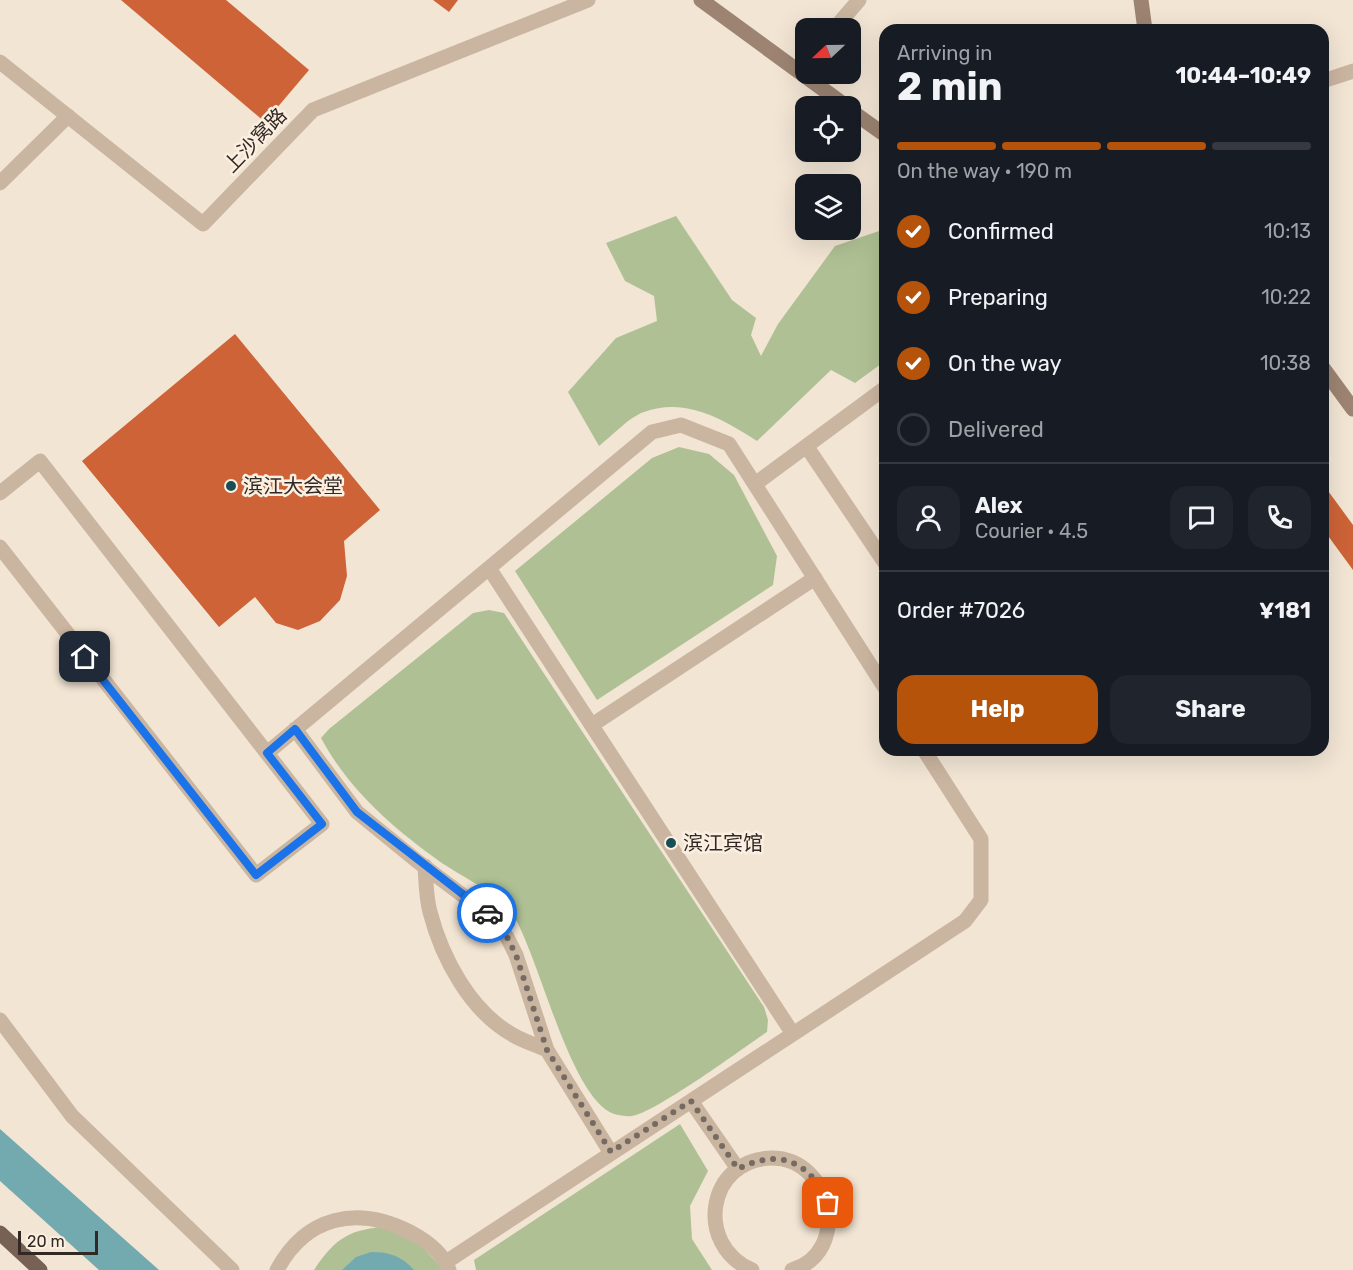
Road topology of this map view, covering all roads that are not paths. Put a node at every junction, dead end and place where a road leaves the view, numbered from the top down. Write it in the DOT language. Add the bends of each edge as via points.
graph roads {
  1 [pos="588,0"];
  2 [pos="701,0"];
  3 [pos="859,0"];
  4 [pos="1141,0"];
  5 [pos="844,18"];
  6 [pos="1144,24"];
  7 [pos="0,62"];
  8 [pos="795,63"];
  9 [pos="1353,71"];
  10 [pos="1329,79"];
  11 [pos="821,84"];
  12 [pos="834,96"];
  13 [pos="68,116"];
  14 [pos="861,118"];
  15 [pos="879,131"];
  16 [pos="0,183"];
  17 [pos="1329,376"];
  18 [pos="879,393"];
  19 [pos="1353,409"];
  20 [pos="807,447"];
  21 [pos="755,484"];
  22 [pos="0,493"];
  23 [pos="0,547"];
  24 [pos="879,555"];
  25 [pos="489,568"];
  26 [pos="815,578"];
  27 [pos="879,679"];
  28 [pos="592,725"];
  29 [pos="295,729"];
  30 [pos="267,753"];
  31 [pos="928,756"];
  32 [pos="424,866"];
  33 [pos="0,1020"];
  34 [pos="793,1034"];
  35 [pos="547,1050"];
  36 [pos="691,1101"];
  37 [pos="611,1152"];
  38 [pos="738,1169"];
  39 [pos="0,1233"];
  40 [pos="447,1266"];
  41 [pos="40,1270"];
  42 [pos="232,1270"];
  43 [pos="277,1270"];
  44 [pos="752,1270"];
  45 [pos="792,1270"];
  1 -- 13 [label="street, 上沙窝路" via="313,110 203,224"];
  2 -- 8 [label="street"];
  3 -- 5 [label="street"];
  4 -- 6 [label="street"];
  7 -- 13 [label="street, 上沙窝路"];
  9 -- 10 [label="street"];
  11 -- 12 [label="street"];
  13 -- 16 [label="street"];
  14 -- 15 [label="street"];
  17 -- 19 [label="street"];
  18 -- 20 [label="street"];
  20 -- 21 [label="street"];
  20 -- 24 [label="street"];
  21 -- 25 [label="street" via="729,444 681,425 652,432"];
  21 -- 26 [label="street"];
  22 -- 30 [label="street" via="40,461"];
  23 -- 30 [label="street" via="256,875 322,824"];
  25 -- 28 [label="street"];
  25 -- 29 [label="street"];
  26 -- 27 [label="street"];
  26 -- 28 [label="street"];
  28 -- 34 [label="street"];
  29 -- 30 [label="street"];
  29 -- 32 [label="street" via="357,812"];
  31 -- 34 [label="street" via="981,839 981,900 965,921"];
  32 -- 35 [label="street" via="485,912 507,937"];
  32 -- 35 [label="street" via="429,911 437,933 473,1000 513,1035"];
  33 -- 42 [label="street" via="72,1116"];
  34 -- 36 [label="street"];
  35 -- 37 [label="street"];
  36 -- 37 [label="street"];
  36 -- 38 [label="street"];
  37 -- 40 [label="street"];
  38 -- 44 [label="street" via="724,1183 716,1199 714,1218 717,1236 727,1252"];
  38 -- 45 [label="street" via="754,1161 782,1160 807,1171 820,1185 828,1203 824,1241 813,1257"];
  39 -- 41 [label="main road"];
  40 -- 43 [label="street" via="423,1239 392,1223 362,1216 325,1223 289,1247"];
}
